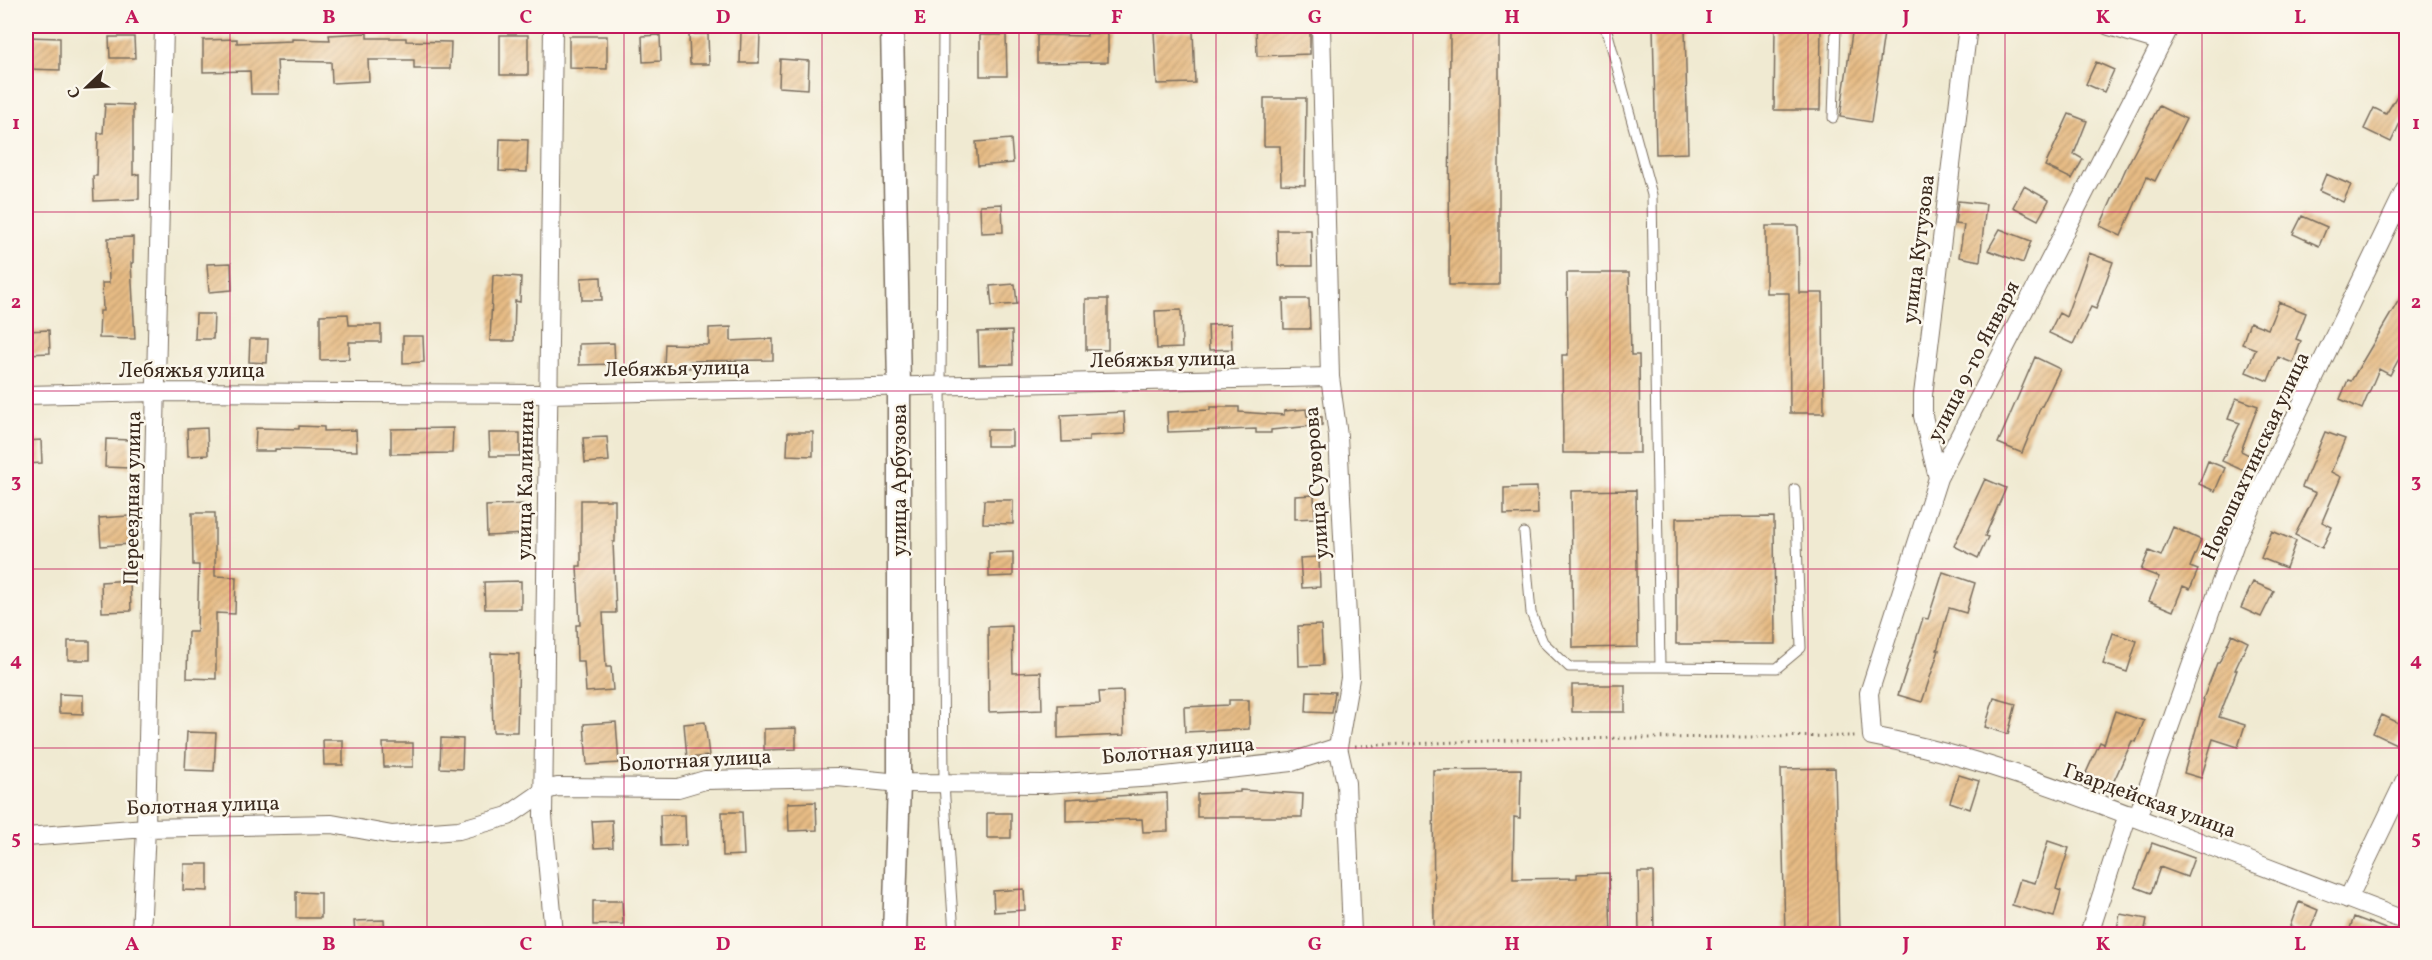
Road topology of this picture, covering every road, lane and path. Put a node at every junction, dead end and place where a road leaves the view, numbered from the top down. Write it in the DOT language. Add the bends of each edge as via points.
graph roads {
  1 [pos="164,26"];
  2 [pos="553,26"];
  3 [pos="892,26"];
  4 [pos="944,26"];
  5 [pos="1321,26"];
  6 [pos="1603,26"];
  7 [pos="1836,26"];
  8 [pos="1968,26"];
  9 [pos="2109,26"];
  10 [pos="2170,26"];
  11 [pos="2162,42"];
  12 [pos="1833,118"];
  13 [pos="2406,188"];
  14 [pos="1330,378"];
  15 [pos="900,386"];
  16 [pos="940,386"];
  17 [pos="157,392"];
  18 [pos="548,394"];
  19 [pos="26,395"];
  20 [pos="1938,478"];
  21 [pos="1795,489"];
  22 [pos="1524,533"];
  23 [pos="1660,667"];
  24 [pos="1872,736"];
  25 [pos="1338,747"];
  26 [pos="2406,778"];
  27 [pos="899,783"];
  28 [pos="944,784"];
  29 [pos="544,791"];
  30 [pos="2132,816"];
  31 [pos="146,828"];
  32 [pos="26,837"];
  33 [pos="2348,899"];
  34 [pos="2406,921"];
  35 [pos="141,934"];
  36 [pos="554,934"];
  37 [pos="894,934"];
  38 [pos="954,934"];
  39 [pos="1353,934"];
  40 [pos="2089,934"];
  1 -- 17 [label="street, Переездная улица"];
  2 -- 18 [label="street, улица Калинина"];
  3 -- 15 [label="street, улица Арбузова"];
  4 -- 16 [label="lane"];
  5 -- 14 [label="street, улица Суворова"];
  6 -- 23 [label="lane" via="1652,195"];
  7 -- 12 [label="lane"];
  8 -- 20 [label="street, улица Кутузова" via="1923,396 1923,416"];
  9 -- 11 [label="street"];
  10 -- 11 [label="street, улица 9-го Января"];
  11 -- 20 [label="street, улица 9-го Января"];
  13 -- 30 [label="street, Новошахтинская улица" via="2236,540"];
  14 -- 16 [label="street, Лебяжья улица"];
  14 -- 25 [label="street, улица Суворова" via="1338,436 1350,678"];
  15 -- 16 [label="street, Лебяжья улица"];
  15 -- 18 [label="street, Лебяжья улица"];
  15 -- 27 [label="street, улица Арбузова"];
  16 -- 28 [label="lane"];
  17 -- 18 [label="street, Лебяжья улица"];
  17 -- 19 [label="street, Лебяжья улица"];
  17 -- 31 [label="street, Переездная улица"];
  18 -- 29 [label="street, улица Калинина"];
  20 -- 24 [label="street, улица 9-го Января" via="1869,693"];
  21 -- 23 [label="lane" via="1801,648 1777,668"];
  22 -- 23 [label="lane" via="1531,613 1543,642 1569,668"];
  24 -- 25 [label="path" via="1539,739"];
  24 -- 30 [label="street, Гвардейская улица" via="1974,759"];
  25 -- 28 [label="street, Болотная улица" via="1292,762 1156,777 1044,784"];
  25 -- 39 [label="street, улица Суворова" via="1346,783"];
  26 -- 33 [label="street"];
  27 -- 28 [label="street, Болотная улица"];
  27 -- 29 [label="street, Болотная улица" via="838,777 754,778 705,780 678,788 557,787"];
  27 -- 37 [label="street, улица Арбузова"];
  28 -- 38 [label="lane"];
  29 -- 31 [label="street, Болотная улица" via="508,816 459,830 392,835 332,824"];
  29 -- 36 [label="street, улица Калинина"];
  30 -- 33 [label="street, Гвардейская улица"];
  30 -- 40 [label="street, Новошахтинская улица"];
  31 -- 32 [label="street, Болотная улица"];
  31 -- 35 [label="street, Переездная улица"];
  33 -- 34 [label="street, Гвардейская улица"];
}
